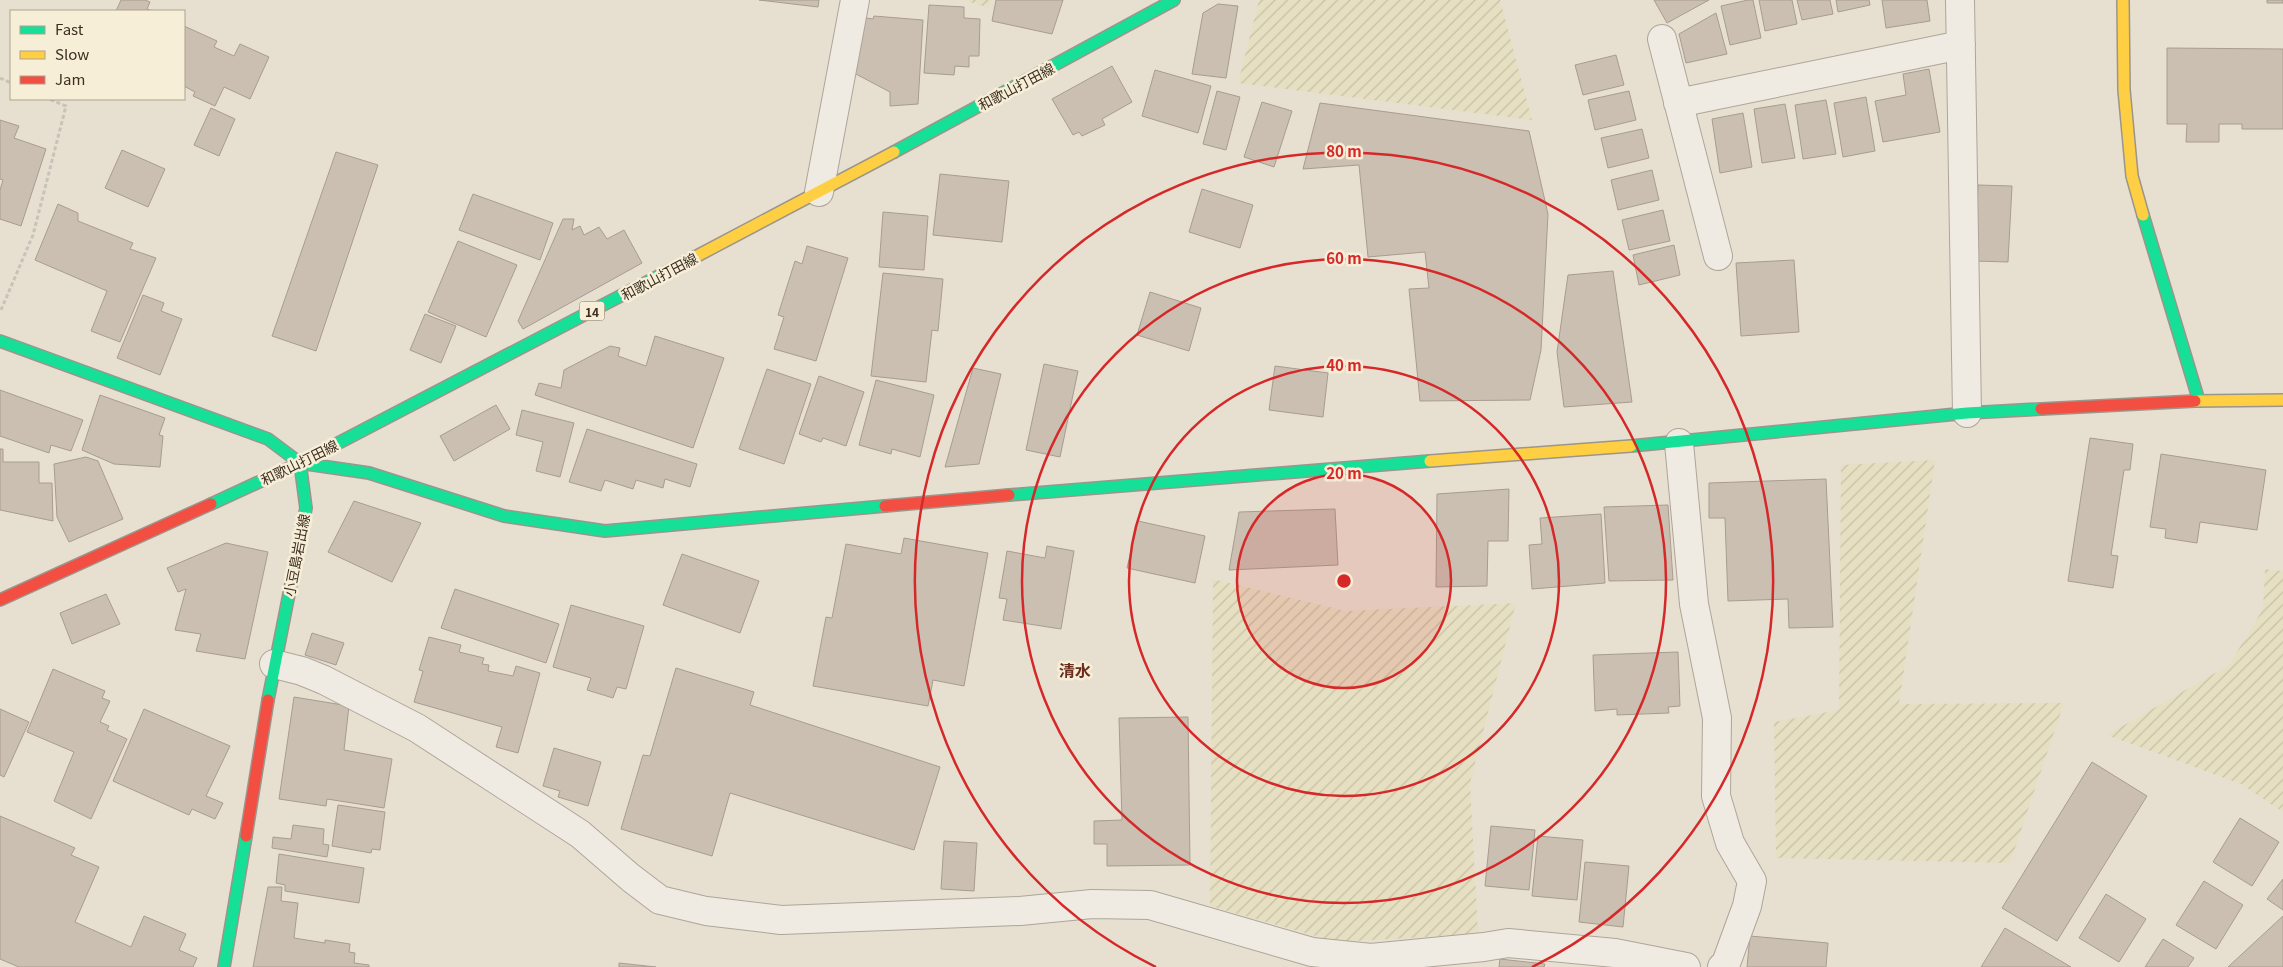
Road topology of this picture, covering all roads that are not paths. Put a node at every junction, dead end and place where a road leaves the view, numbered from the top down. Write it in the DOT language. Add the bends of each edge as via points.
graph roads {
  1 [pos="856,0"];
  2 [pos="1174,0"];
  3 [pos="1960,0"];
  4 [pos="2123,0"];
  5 [pos="1662,40"];
  6 [pos="1961,45"];
  7 [pos="1678,102"];
  8 [pos="819,192"];
  9 [pos="1718,256"];
  10 [pos="0,341"];
  11 [pos="2283,400"];
  12 [pos="2199,401"];
  13 [pos="1968,412"];
  14 [pos="1680,444"];
  15 [pos="300,463"];
  16 [pos="0,600"];
  17 [pos="274,664"];
  18 [pos="224,967"];
  19 [pos="1686,967"];
  20 [pos="1722,967"];
  1 -- 8 [label="street"];
  2 -- 8 [label="street, 和歌山打田線 / 14"];
  3 -- 6 [label="street"];
  4 -- 12 [label="street" via="2124,90 2132,176"];
  5 -- 7 [label="street"];
  6 -- 7 [label="street"];
  6 -- 13 [label="street"];
  7 -- 9 [label="street"];
  8 -- 15 [label="street, 和歌山打田線 / 14"];
  10 -- 15 [label="street" via="268,439"];
  11 -- 12 [label="street"];
  12 -- 13 [label="street"];
  13 -- 14 [label="street"];
  14 -- 15 [label="street" via="1240,475 605,531 504,516 369,473"];
  14 -- 20 [label="street" via="1694,604 1716,718 1716,796 1730,843 1752,881 1747,906"];
  15 -- 16 [label="street, 和歌山打田線 / 14"];
  15 -- 17 [label="street, 小豆島岩出線" via="306,508"];
  17 -- 18 [label="street, 小豆島岩出線"];
  17 -- 19 [label="street" via="324,680 417,728 580,834 660,900 706,911 781,920 1020,911 1092,904 1150,905 1312,952 1371,958 1508,943 1615,953"];
}
